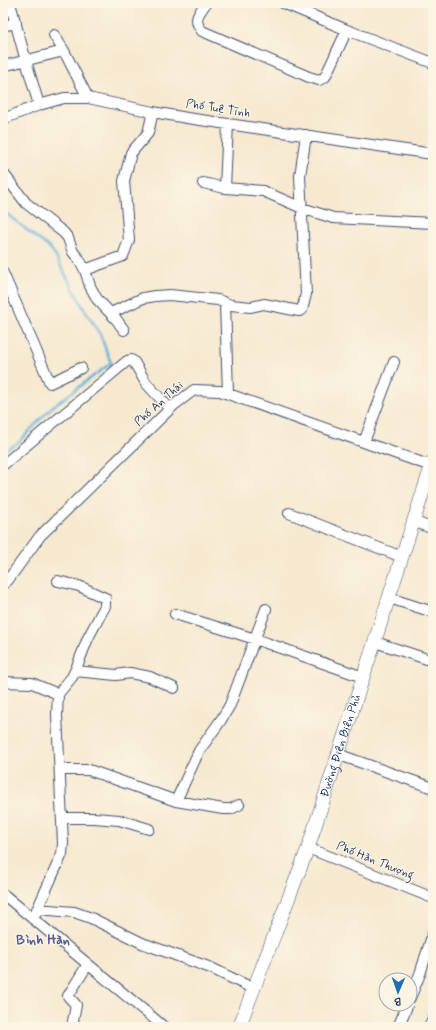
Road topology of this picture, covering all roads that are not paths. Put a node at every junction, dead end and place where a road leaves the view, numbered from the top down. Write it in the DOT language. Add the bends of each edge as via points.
graph roads {
  1 [pos="10,3"];
  2 [pos="206,3"];
  3 [pos="282,3"];
  4 [pos="16,23"];
  5 [pos="3,26"];
  6 [pos="347,30"];
  7 [pos="54,35"];
  8 [pos="64,51"];
  9 [pos="26,61"];
  10 [pos="433,63"];
  11 [pos="3,66"];
  12 [pos="88,98"];
  13 [pos="39,104"];
  14 [pos="153,112"];
  15 [pos="3,119"];
  16 [pos="228,124"];
  17 [pos="306,135"];
  18 [pos="433,154"];
  19 [pos="3,173"];
  20 [pos="203,183"];
  21 [pos="225,188"];
  22 [pos="302,208"];
  23 [pos="433,223"];
  24 [pos="85,270"];
  25 [pos="3,273"];
  26 [pos="225,304"];
  27 [pos="112,313"];
  28 [pos="124,330"];
  29 [pos="394,362"];
  30 [pos="81,368"];
  31 [pos="228,393"];
  32 [pos="170,409"];
  33 [pos="364,442"];
  34 [pos="3,465"];
  35 [pos="432,469"];
  36 [pos="289,513"];
  37 [pos="414,522"];
  38 [pos="433,529"];
  39 [pos="402,557"];
  40 [pos="58,581"];
  41 [pos="3,584"];
  42 [pos="389,598"];
  43 [pos="266,609"];
  44 [pos="433,612"];
  45 [pos="175,614"];
  46 [pos="255,639"];
  47 [pos="375,642"];
  48 [pos="433,661"];
  49 [pos="75,671"];
  50 [pos="363,677"];
  51 [pos="3,682"];
  52 [pos="174,688"];
  53 [pos="58,694"];
  54 [pos="337,754"];
  55 [pos="60,770"];
  56 [pos="433,788"];
  57 [pos="176,801"];
  58 [pos="239,805"];
  59 [pos="62,818"];
  60 [pos="149,829"];
  61 [pos="308,848"];
  62 [pos="3,894"];
  63 [pos="433,898"];
  64 [pos="37,909"];
  65 [pos="32,919"];
  66 [pos="433,932"];
  67 [pos="88,964"];
  68 [pos="418,979"];
  69 [pos="254,989"];
  70 [pos="405,1012"];
  71 [pos="433,1018"];
  72 [pos="72,1027"];
  73 [pos="164,1027"];
  74 [pos="239,1027"];
  75 [pos="398,1027"];
  76 [pos="429,1027"];
  1 -- 4 [label="street"];
  2 -- 6 [label="street" via="196,19 197,26 202,32 319,80 325,77"];
  3 -- 6 [label="street"];
  4 -- 5 [label="street"];
  4 -- 9 [label="street"];
  6 -- 10 [label="street"];
  7 -- 8 [label="street"];
  8 -- 9 [label="street"];
  8 -- 12 [label="street"];
  9 -- 11 [label="street"];
  9 -- 13 [label="street"];
  12 -- 13 [label="street, Phố Tuệ Tĩnh" via="64,98"];
  12 -- 14 [label="street, Phố Tuệ Tĩnh"];
  13 -- 15 [label="street, Phố Tuệ Tĩnh"];
  14 -- 16 [label="street, Phố Tuệ Tĩnh"];
  14 -- 24 [label="street" via="148,133 131,153 124,181 129,240 123,256"];
  16 -- 17 [label="street, Phố Tuệ Tĩnh"];
  16 -- 21 [label="street"];
  17 -- 18 [label="street, Phố Tuệ Tĩnh"];
  17 -- 22 [label="street" via="300,176"];
  19 -- 24 [label="street" via="26,202 64,233"];
  20 -- 21 [label="street"];
  21 -- 22 [label="street" via="263,191"];
  22 -- 23 [label="street" via="333,218"];
  22 -- 26 [label="street" via="306,294 302,310 264,304 251,307"];
  24 -- 27 [label="street" via="97,299"];
  25 -- 30 [label="street" via="50,383"];
  26 -- 27 [label="street" via="218,300 155,296 143,298"];
  26 -- 31 [label="street"];
  27 -- 28 [label="street"];
  29 -- 33 [label="street"];
  31 -- 32 [label="street, Phố An Thái" via="220,390 194,390"];
  31 -- 33 [label="street, Phố An Thái"];
  32 -- 34 [label="street" via="146,383 134,362 127,361"];
  32 -- 41 [label="street, Phố An Thái" via="40,536"];
  33 -- 35 [label="street, Phố An Thái"];
  35 -- 37 [label="main road, Đường Điện Biên Phủ"];
  36 -- 39 [label="street"];
  37 -- 38 [label="street"];
  37 -- 39 [label="main road, Đường Điện Biên Phủ"];
  39 -- 42 [label="main road, Đường Điện Biên Phủ"];
  40 -- 49 [label="street" via="106,598 106,606 88,638"];
  42 -- 44 [label="street"];
  42 -- 47 [label="main road, Đường Điện Biên Phủ"];
  43 -- 46 [label="street"];
  45 -- 46 [label="street"];
  46 -- 50 [label="street"];
  46 -- 57 [label="street" via="230,705 195,759"];
  47 -- 48 [label="street"];
  47 -- 50 [label="main road, Đường Điện Biên Phủ"];
  49 -- 52 [label="street" via="116,675 130,673 150,677"];
  49 -- 53 [label="street"];
  50 -- 54 [label="main road, Đường Điện Biên Phủ"];
  51 -- 53 [label="street" via="32,683"];
  53 -- 55 [label="street"];
  54 -- 56 [label="street"];
  54 -- 61 [label="main road, Đường Điện Biên Phủ"];
  55 -- 57 [label="street" via="90,770"];
  55 -- 59 [label="street"];
  57 -- 58 [label="street" via="223,809"];
  59 -- 60 [label="street" via="119,820"];
  59 -- 64 [label="street" via="62,854"];
  61 -- 63 [label="street, Phố Hàn Thượng"];
  61 -- 69 [label="main road, Đường Điện Biên Phủ"];
  62 -- 65 [label="street"];
  64 -- 65 [label="street"];
  64 -- 69 [label="street" via="74,912 91,918 142,943 211,968"];
  65 -- 67 [label="street"];
  66 -- 68 [label="street"];
  67 -- 72 [label="street" via="68,996 76,1004"];
  67 -- 73 [label="street"];
  69 -- 74 [label="main road, Đường Điện Biên Phủ"];
  70 -- 75 [label="street"];
  71 -- 76 [label="street"];
}
